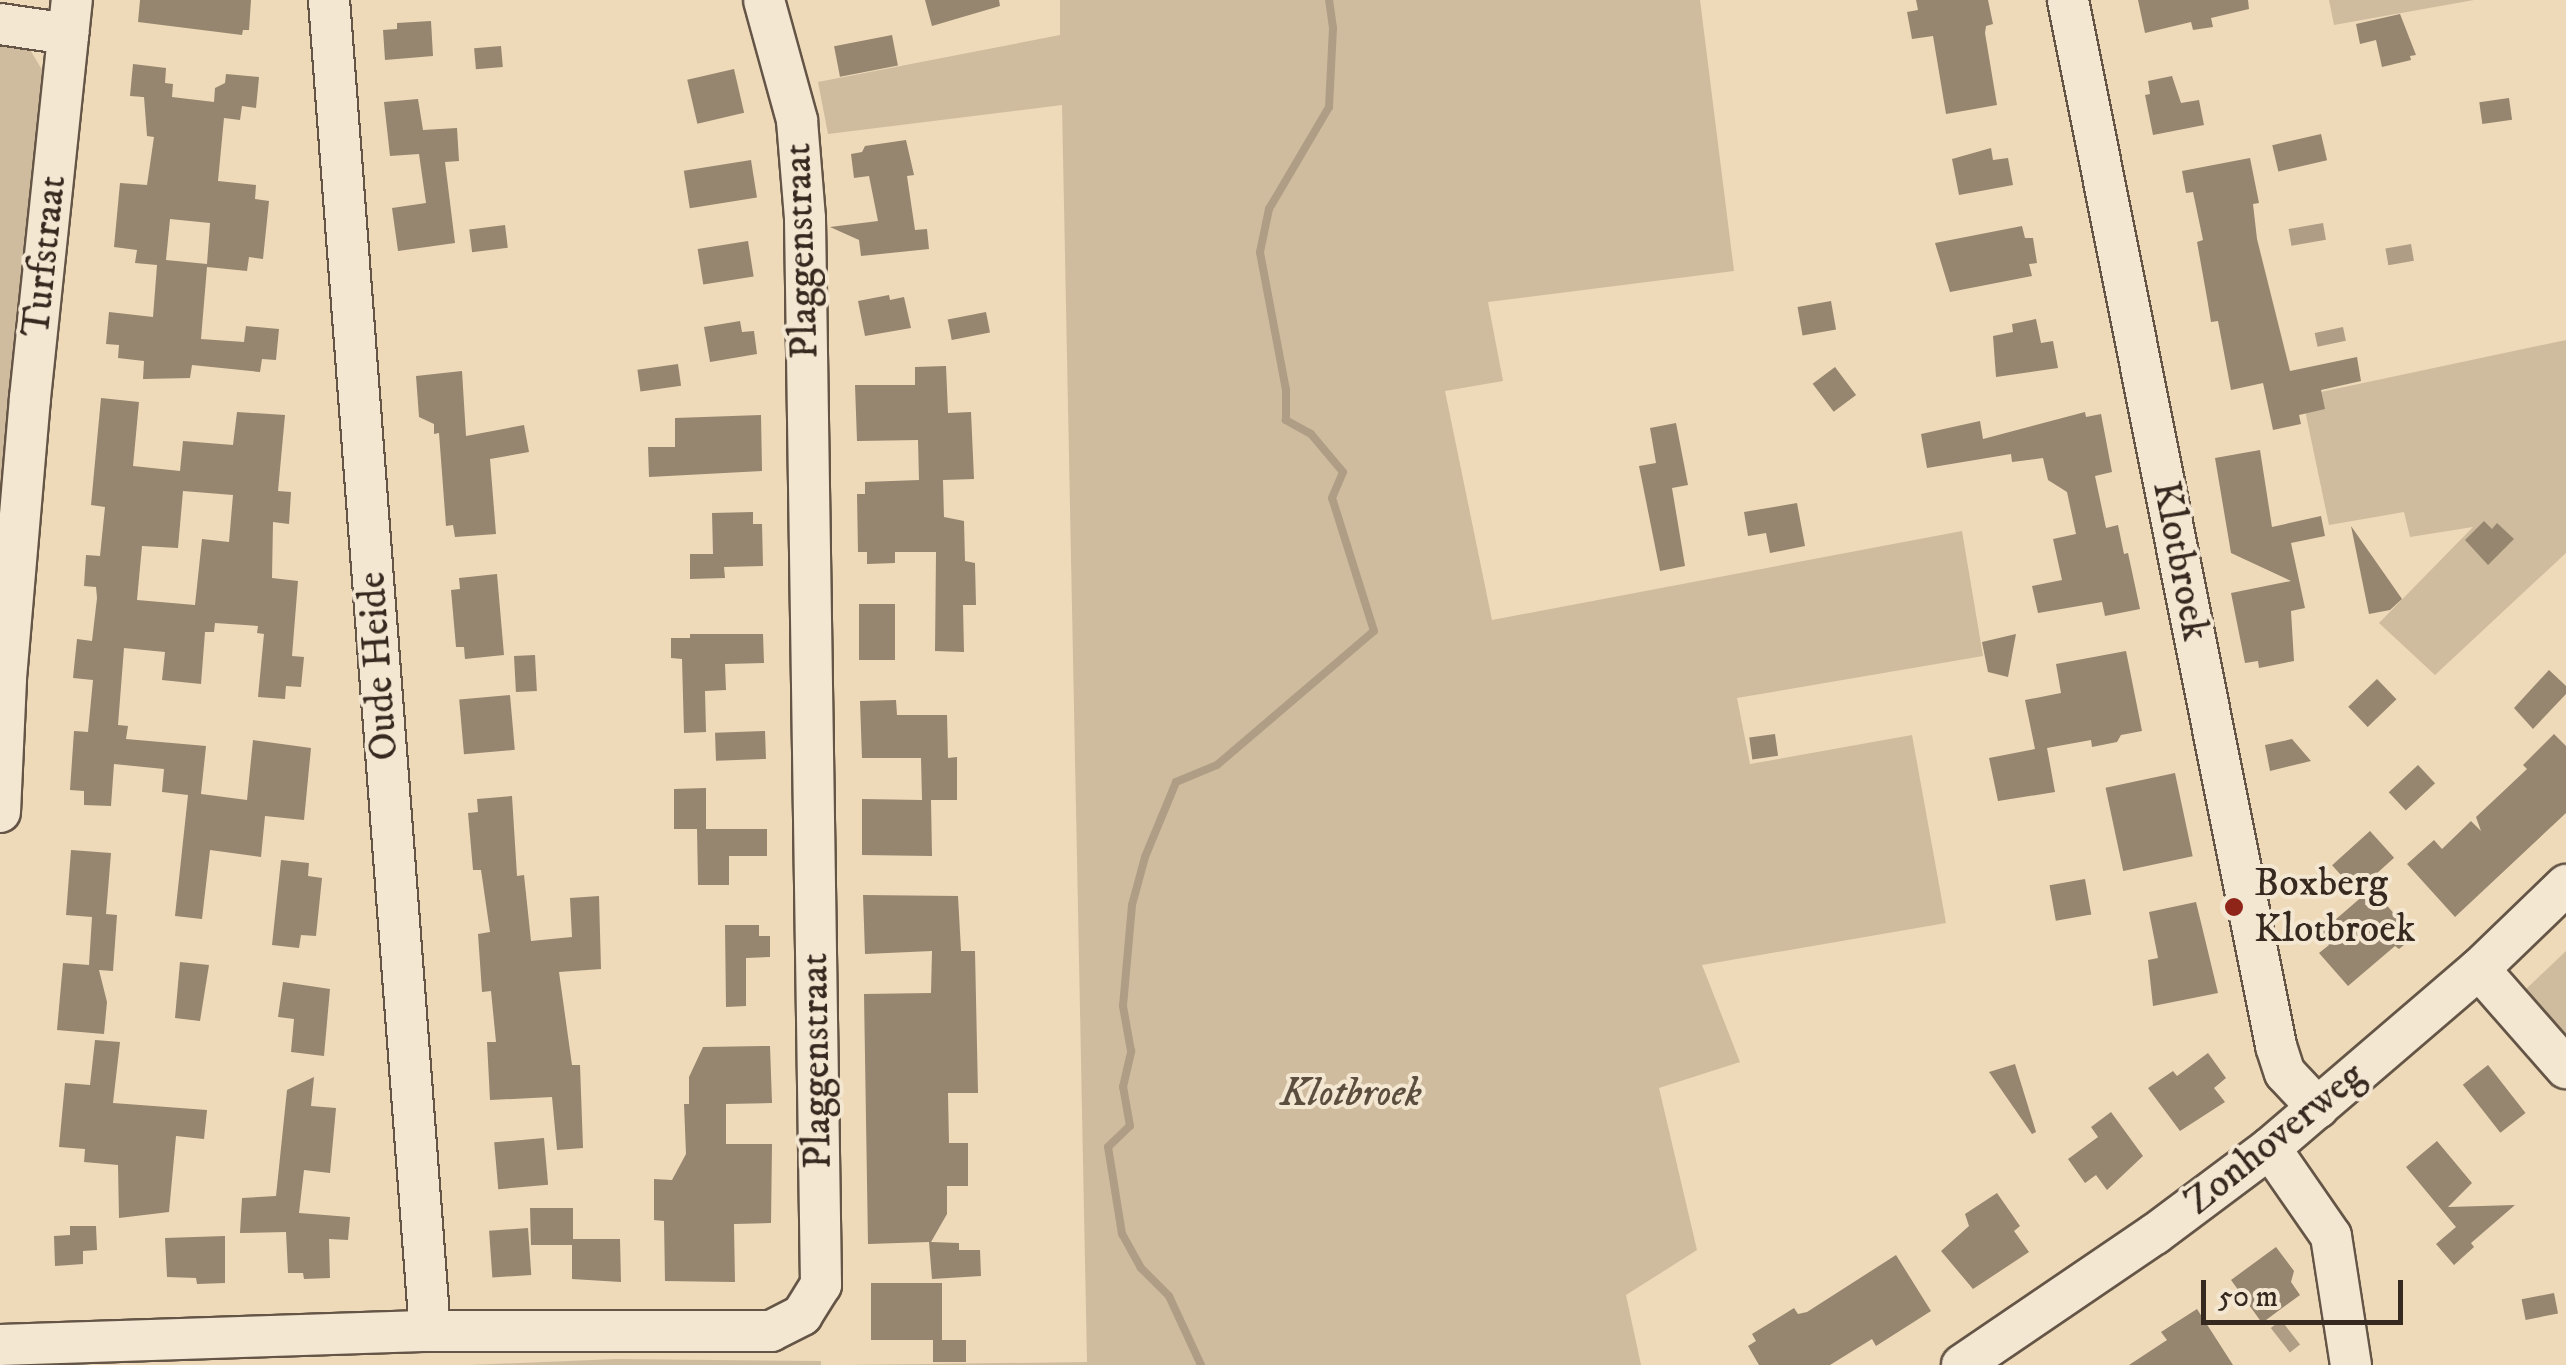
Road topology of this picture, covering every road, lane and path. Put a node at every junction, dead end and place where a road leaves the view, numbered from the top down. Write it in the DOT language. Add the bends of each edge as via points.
graph roads {
  1 [pos="329,0"];
  2 [pos="764,0"];
  3 [pos="2068,0"];
  4 [pos="70,17"];
  5 [pos="0,24"];
  6 [pos="0,812"];
  7 [pos="2566,885"];
  8 [pos="2479,970"];
  9 [pos="2566,1068"];
  10 [pos="2318,1108"];
  11 [pos="2270,1148"];
  12 [pos="430,1331"];
  13 [pos="0,1345"];
  14 [pos="1962,1365"];
  15 [pos="2351,1365"];
  1 -- 12 [label="street, Oude Heide"];
  2 -- 12 [label="street, Plaggenstraat" via="797,120 806,218 820,1285 802,1314 771,1331"];
  3 -- 10 [label="street, Klotbroek" via="2276,1046 2285,1073"];
  4 -- 5 [label="street"];
  4 -- 6 [label="street, Turfstraat" via="30,398"];
  7 -- 8 [label="street, Zonhoverweg"];
  8 -- 9 [label="street"];
  8 -- 10 [label="street, Zonhoverweg"];
  10 -- 11 [label="street, Zonhoverweg"];
  11 -- 14 [label="street, Zonhoverweg"];
  11 -- 15 [label="street" via="2331,1236"];
  12 -- 13 [label="street, Plaggenstraat"];
}
